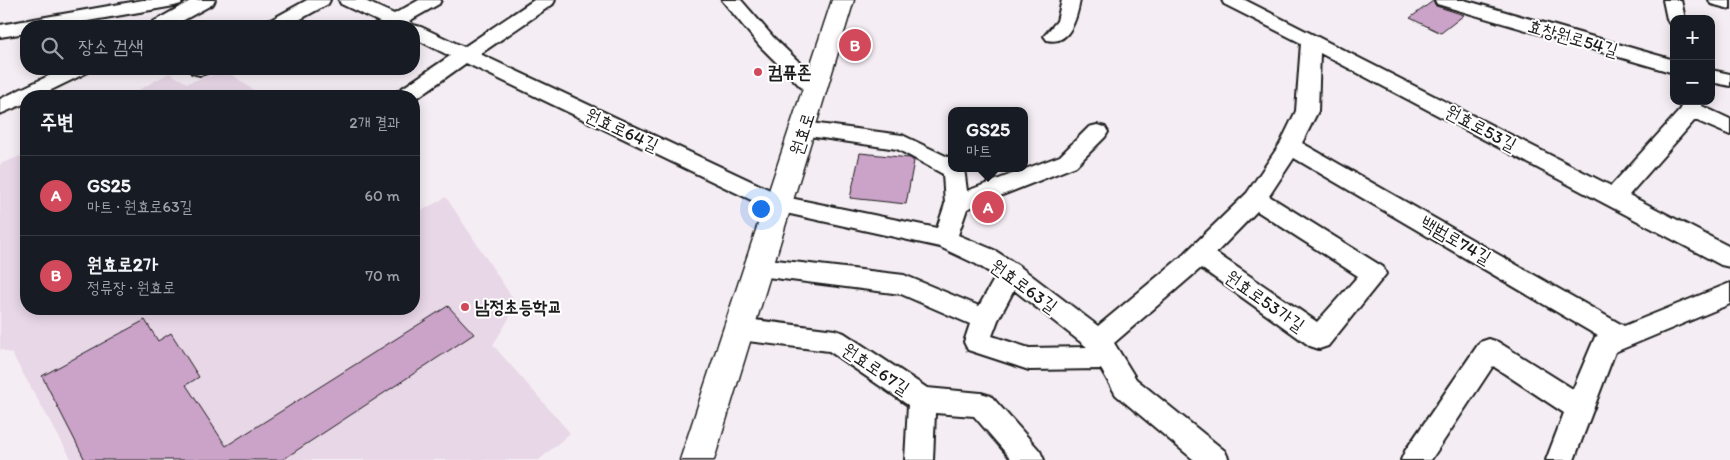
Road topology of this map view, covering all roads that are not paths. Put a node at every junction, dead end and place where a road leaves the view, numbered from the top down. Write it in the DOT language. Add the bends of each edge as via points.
graph roads {
  1 [pos="174,0"];
  2 [pos="206,0"];
  3 [pos="320,0"];
  4 [pos="348,0"];
  5 [pos="432,0"];
  6 [pos="546,0"];
  7 [pos="731,0"];
  8 [pos="843,0"];
  9 [pos="1071,0"];
  10 [pos="1231,0"];
  11 [pos="1444,0"];
  12 [pos="1672,0"];
  13 [pos="1718,0"];
  14 [pos="1464,3"];
  15 [pos="1730,3"];
  16 [pos="1675,15"];
  17 [pos="61,20"];
  18 [pos="171,20"];
  19 [pos="285,20"];
  20 [pos="389,20"];
  21 [pos="411,20"];
  22 [pos="20,27"];
  23 [pos="0,31"];
  24 [pos="420,35"];
  25 [pos="1054,36"];
  26 [pos="1311,40"];
  27 [pos="464,56"];
  28 [pos="1670,66"];
  29 [pos="67,75"];
  30 [pos="1715,77"];
  31 [pos="1730,80"];
  32 [pos="35,90"];
  33 [pos="414,90"];
  34 [pos="816,90"];
  35 [pos="20,97"];
  36 [pos="1691,106"];
  37 [pos="0,107"];
  38 [pos="1730,128"];
  39 [pos="803,130"];
  40 [pos="1097,132"];
  41 [pos="1290,146"];
  42 [pos="948,167"];
  43 [pos="954,172"];
  44 [pos="1614,198"];
  45 [pos="1255,199"];
  46 [pos="780,204"];
  47 [pos="957,204"];
  48 [pos="945,239"];
  49 [pos="1200,255"];
  50 [pos="1730,258"];
  51 [pos="759,268"];
  52 [pos="1010,273"];
  53 [pos="1730,293"];
  54 [pos="985,319"];
  55 [pos="740,329"];
  56 [pos="1621,337"];
  57 [pos="1103,350"];
  58 [pos="922,400"];
  59 [pos="1580,408"];
  60 [pos="697,460"];
  61 [pos="919,460"];
  62 [pos="1030,460"];
  63 [pos="1215,460"];
  64 [pos="1415,460"];
  65 [pos="1560,460"];
  1 -- 17 [label="street"];
  2 -- 18 [label="street"];
  3 -- 19 [label="street"];
  4 -- 20 [label="street, 원효로64길"];
  5 -- 21 [label="street"];
  6 -- 27 [label="street"];
  7 -- 34 [label="street" via="767,42"];
  8 -- 34 [label="main road, 원효로"];
  9 -- 25 [label="street" via="1066,22"];
  10 -- 26 [label="street, 원효로53길"];
  11 -- 14 [label="street, 효창원로54길"];
  12 -- 16 [label="street"];
  13 -- 15 [label="street"];
  14 -- 28 [label="street, 효창원로54길"];
  22 -- 23 [label="street"];
  24 -- 27 [label="street, 원효로64길"];
  26 -- 41 [label="street" via="1307,111"];
  26 -- 44 [label="street, 원효로53길"];
  27 -- 33 [label="street"];
  27 -- 46 [label="street, 원효로64길"];
  29 -- 32 [label="street"];
  30 -- 31 [label="street"];
  34 -- 39 [label="main road, 원효로"];
  35 -- 37 [label="street"];
  36 -- 38 [label="street"];
  36 -- 44 [label="street"];
  39 -- 42 [label="street" via="902,142"];
  39 -- 46 [label="main road, 원효로"];
  40 -- 47 [label="street" via="1068,161"];
  41 -- 45 [label="street"];
  41 -- 56 [label="street, 백범로74길"];
  43 -- 47 [label="street"];
  44 -- 50 [label="street, 원효로53길"];
  45 -- 49 [label="street"];
  45 -- 49 [label="street, 원효로53가길" via="1374,274 1319,338"];
  46 -- 48 [label="street, 원효로63길"];
  46 -- 51 [label="main road, 원효로"];
  47 -- 48 [label="street"];
  48 -- 52 [label="street, 원효로63길"];
  49 -- 57 [label="street"];
  51 -- 54 [label="street" via="904,284"];
  51 -- 55 [label="main road, 원효로"];
  52 -- 54 [label="street"];
  52 -- 57 [label="street, 원효로63길"];
  53 -- 56 [label="street"];
  54 -- 57 [label="street" via="977,342 1029,359"];
  55 -- 58 [label="street, 원효로67길" via="835,341"];
  55 -- 60 [label="main road, 원효로"];
  56 -- 59 [label="street" via="1604,344"];
  57 -- 63 [label="street, 원효로63길" via="1126,386"];
  58 -- 61 [label="street, 원효로67길"];
  58 -- 62 [label="street, 원효로67길" via="981,405"];
  59 -- 64 [label="street" via="1489,350"];
  59 -- 65 [label="street"];
}
